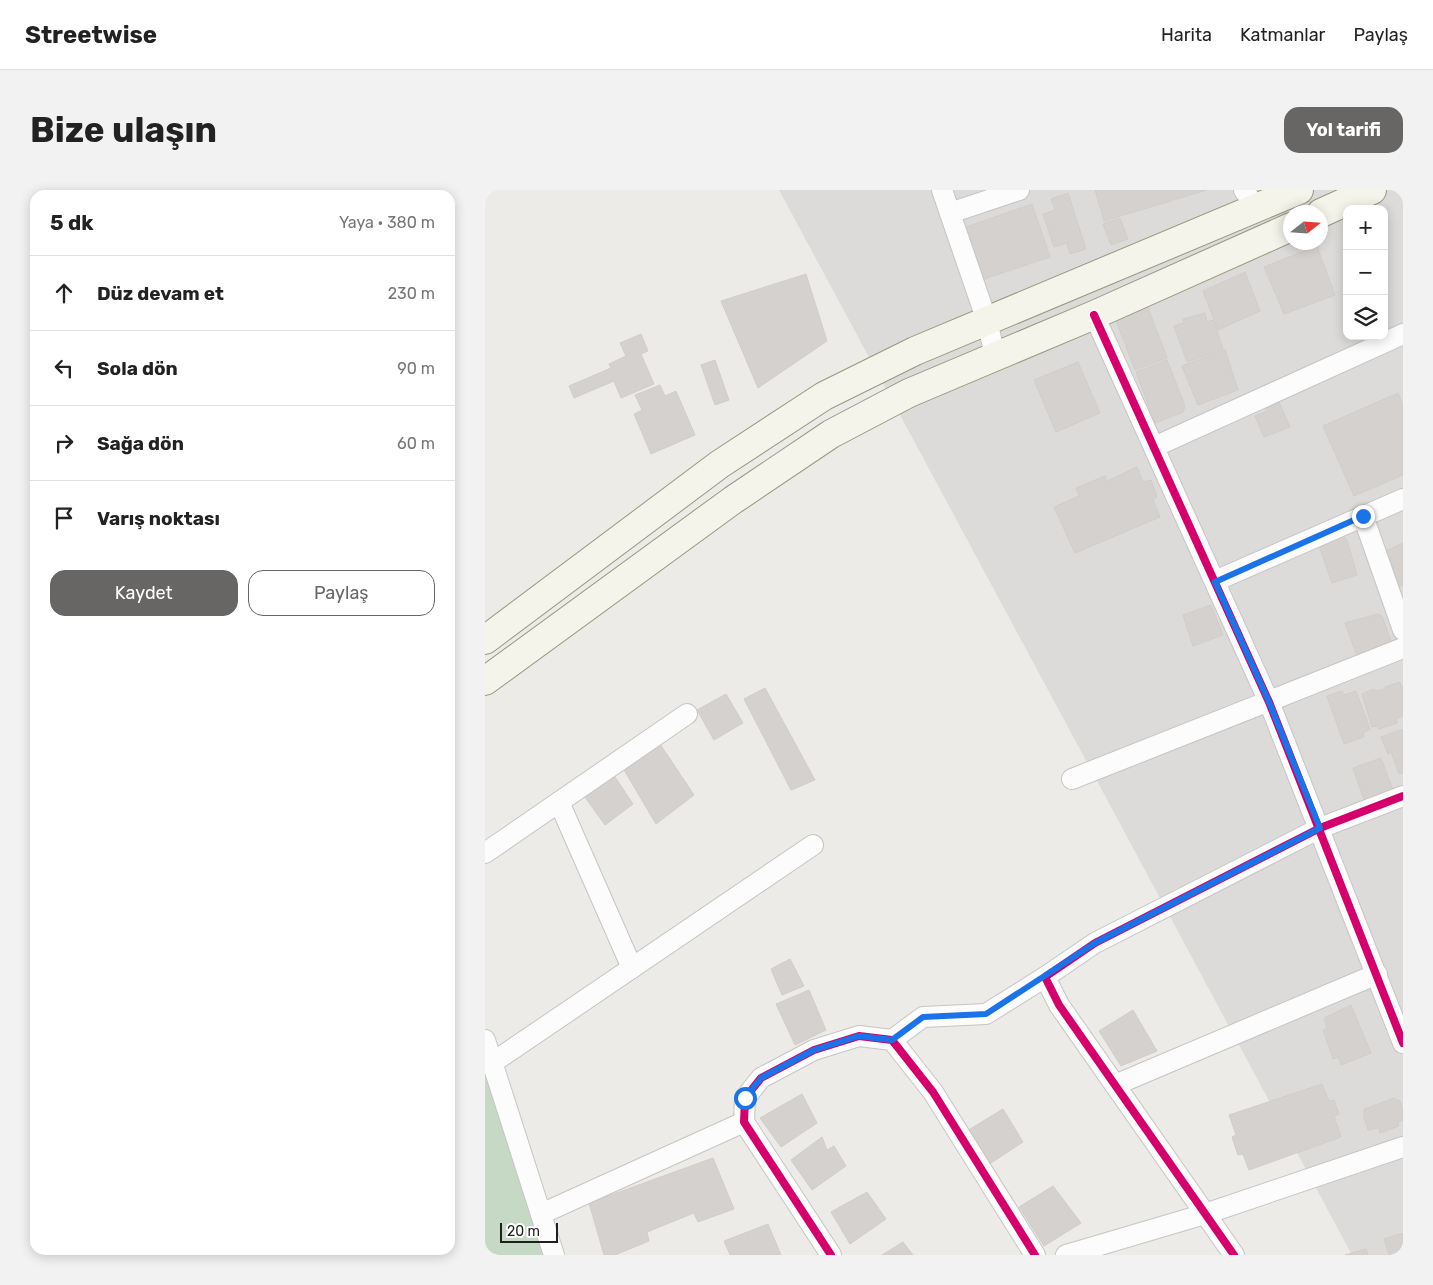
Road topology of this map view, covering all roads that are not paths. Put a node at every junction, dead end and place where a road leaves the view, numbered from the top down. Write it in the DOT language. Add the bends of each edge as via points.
graph roads {
  1 [pos="942,190"];
  2 [pos="1019,190"];
  3 [pos="1299,190"];
  4 [pos="1372,190"];
  5 [pos="1250,199"];
  6 [pos="1328,210"];
  7 [pos="950,213"];
  8 [pos="1283,231"];
  9 [pos="1094,314"];
  10 [pos="987,321"];
  11 [pos="1403,334"];
  12 [pos="995,355"];
  13 [pos="1154,447"];
  14 [pos="1403,499"];
  15 [pos="1363,516"];
  16 [pos="1215,582"];
  17 [pos="1403,630"];
  18 [pos="485,640"];
  19 [pos="1403,648"];
  20 [pos="485,681"];
  21 [pos="1269,702"];
  22 [pos="687,714"];
  23 [pos="1072,778"];
  24 [pos="1403,796"];
  25 [pos="559,802"];
  26 [pos="1320,828"];
  27 [pos="813,845"];
  28 [pos="485,853"];
  29 [pos="632,968"];
  30 [pos="1377,974"];
  31 [pos="1045,977"];
  32 [pos="485,1040"];
  33 [pos="892,1040"];
  34 [pos="1403,1043"];
  35 [pos="493,1063"];
  36 [pos="1115,1086"];
  37 [pos="744,1122"];
  38 [pos="1403,1147"];
  39 [pos="541,1214"];
  40 [pos="1205,1214"];
  41 [pos="554,1255"];
  42 [pos="831,1255"];
  43 [pos="1035,1255"];
  44 [pos="1066,1255"];
  45 [pos="1234,1255"];
  1 -- 7 [label="street"];
  2 -- 7 [label="street"];
  3 -- 5 [label="main road"];
  4 -- 6 [label="main road"];
  5 -- 10 [label="main road"];
  7 -- 10 [label="street"];
  8 -- 9 [label="main road"];
  9 -- 12 [label="main road"];
  9 -- 13 [label="street"];
  10 -- 12 [label="street"];
  10 -- 18 [label="main road" via="915,351 824,396 720,464"];
  11 -- 13 [label="street"];
  12 -- 20 [label="main road" via="909,393 831,434 733,500"];
  13 -- 16 [label="street"];
  14 -- 15 [label="street"];
  15 -- 16 [label="street"];
  15 -- 17 [label="street"];
  16 -- 21 [label="street"];
  19 -- 21 [label="street"];
  21 -- 23 [label="street"];
  21 -- 26 [label="street"];
  22 -- 25 [label="street"];
  24 -- 26 [label="street"];
  25 -- 28 [label="street"];
  25 -- 29 [label="street"];
  26 -- 30 [label="street"];
  26 -- 31 [label="street" via="1095,943"];
  27 -- 29 [label="street"];
  29 -- 35 [label="street"];
  30 -- 34 [label="street"];
  30 -- 36 [label="street"];
  31 -- 33 [label="street" via="986,1014 923,1017"];
  31 -- 36 [label="street" via="1059,1005"];
  32 -- 35 [label="street"];
  33 -- 37 [label="street" via="859,1036 814,1050 761,1078 745,1098"];
  33 -- 43 [label="street" via="933,1092"];
  35 -- 39 [label="street"];
  36 -- 40 [label="street"];
  37 -- 39 [label="street"];
  37 -- 42 [label="street"];
  38 -- 40 [label="street"];
  39 -- 41 [label="street"];
  40 -- 44 [label="street"];
  40 -- 45 [label="street"];
}
